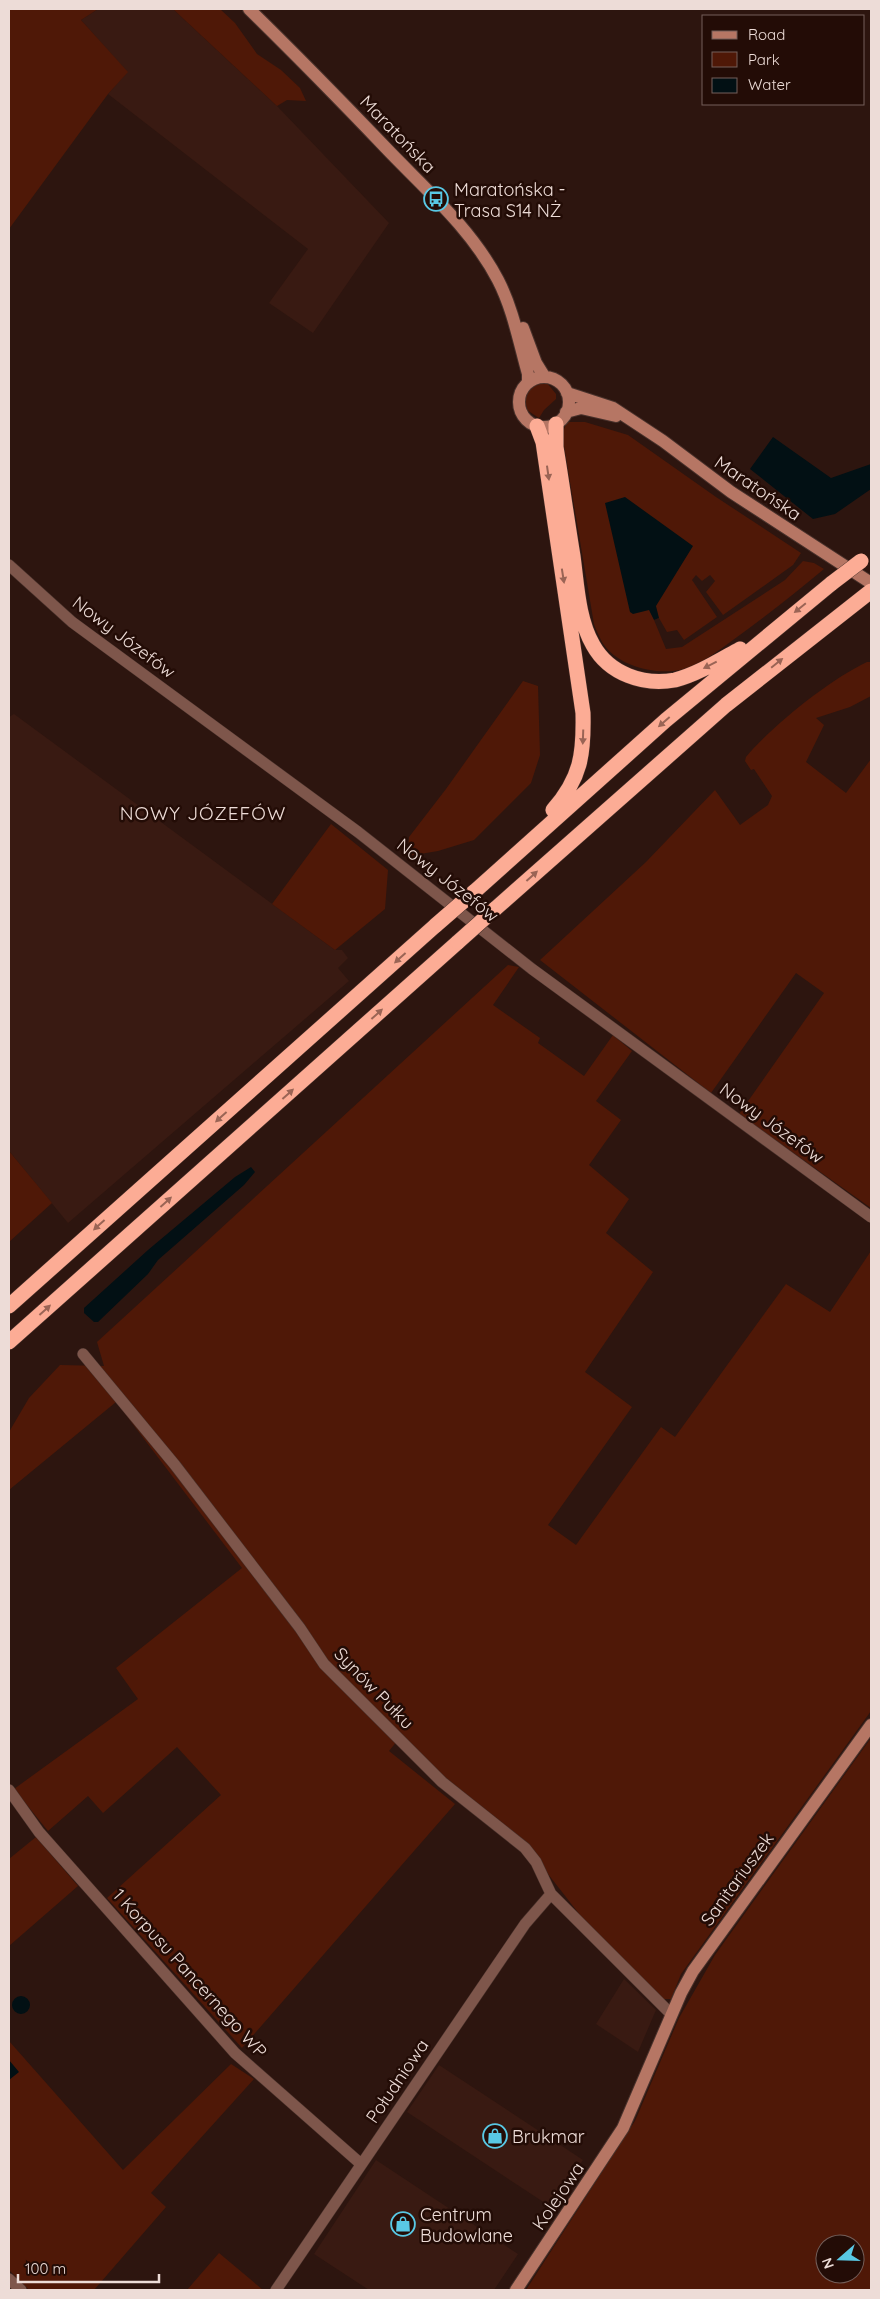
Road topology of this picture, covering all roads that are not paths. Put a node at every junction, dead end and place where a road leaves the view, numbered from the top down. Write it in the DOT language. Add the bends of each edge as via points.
graph roads {
  1 [pos="249,9"];
  2 [pos="506,297"];
  3 [pos="544,376"];
  4 [pos="528,382"];
  5 [pos="567,393"];
  6 [pos="566,412"];
  7 [pos="628,418"];
  8 [pos="556,424"];
  9 [pos="537,426"];
  10 [pos="866,558"];
  11 [pos="9,566"];
  12 [pos="871,583"];
  13 [pos="871,591"];
  14 [pos="768,634"];
  15 [pos="528,842"];
  16 [pos="871,1217"];
  17 [pos="9,1306"];
  18 [pos="9,1342"];
  19 [pos="83,1354"];
  20 [pos="871,1725"];
  21 [pos="9,1790"];
  22 [pos="551,1894"];
  23 [pos="671,2014"];
  24 [pos="650,2065"];
  25 [pos="361,2164"];
  26 [pos="9,2279"];
  27 [pos="21,2290"];
  28 [pos="276,2290"];
  29 [pos="516,2290"];
  1 -- 2 [label="main road, Maratońska" via="462,226 490,266"];
  2 -- 3 [label="main road, Maratońska"];
  2 -- 4 [label="main road, Maratońska"];
  3 -- 4 [label="main road"];
  3 -- 5 [label="main road" via="558,380"];
  4 -- 9 [label="main road" via="519,394 520,410"];
  5 -- 6 [label="main road"];
  5 -- 7 [label="main road, Maratońska" via="607,405"];
  6 -- 7 [label="main road, Maratońska" via="581,408"];
  6 -- 8 [label="main road"];
  7 -- 12 [label="main road, Maratońska" via="731,492"];
  8 -- 9 [label="main road"];
  14 -- 8 [label="highway, one-way" via="701,670 675,680 642,681 625,675 603,658 593,645 579,601 556,447"];
  9 -- 15 [label="highway, one-way" via="543,442 578,676 584,741 574,782"];
  10 -- 14 [label="highway, one-way, bridge"];
  11 -- 16 [label="street, Nowy Józefów" via="72,622 358,832 532,969"];
  18 -- 13 [label="highway, one-way, bridge" via="719,712"];
  14 -- 15 [label="highway, one-way"];
  15 -- 17 [label="highway, one-way, bridge"];
  19 -- 22 [label="street, Synów Pułku" via="175,1465 324,1664 442,1782 525,1848 536,1862"];
  20 -- 23 [label="main road, Sanitariuszek" via="693,1971"];
  21 -- 25 [label="street, 1 Korpusu Pancernego WP" via="38,1832 235,2053"];
  22 -- 23 [label="street, Synów Pułku"];
  22 -- 25 [label="street, Południowa" via="525,1924"];
  23 -- 24 [label="main road, Sanitariuszek"];
  24 -- 29 [label="main road, Kolejowa" via="612,2146"];
  25 -- 28 [label="street, Południowa"];
  26 -- 27 [label="street"];
}
